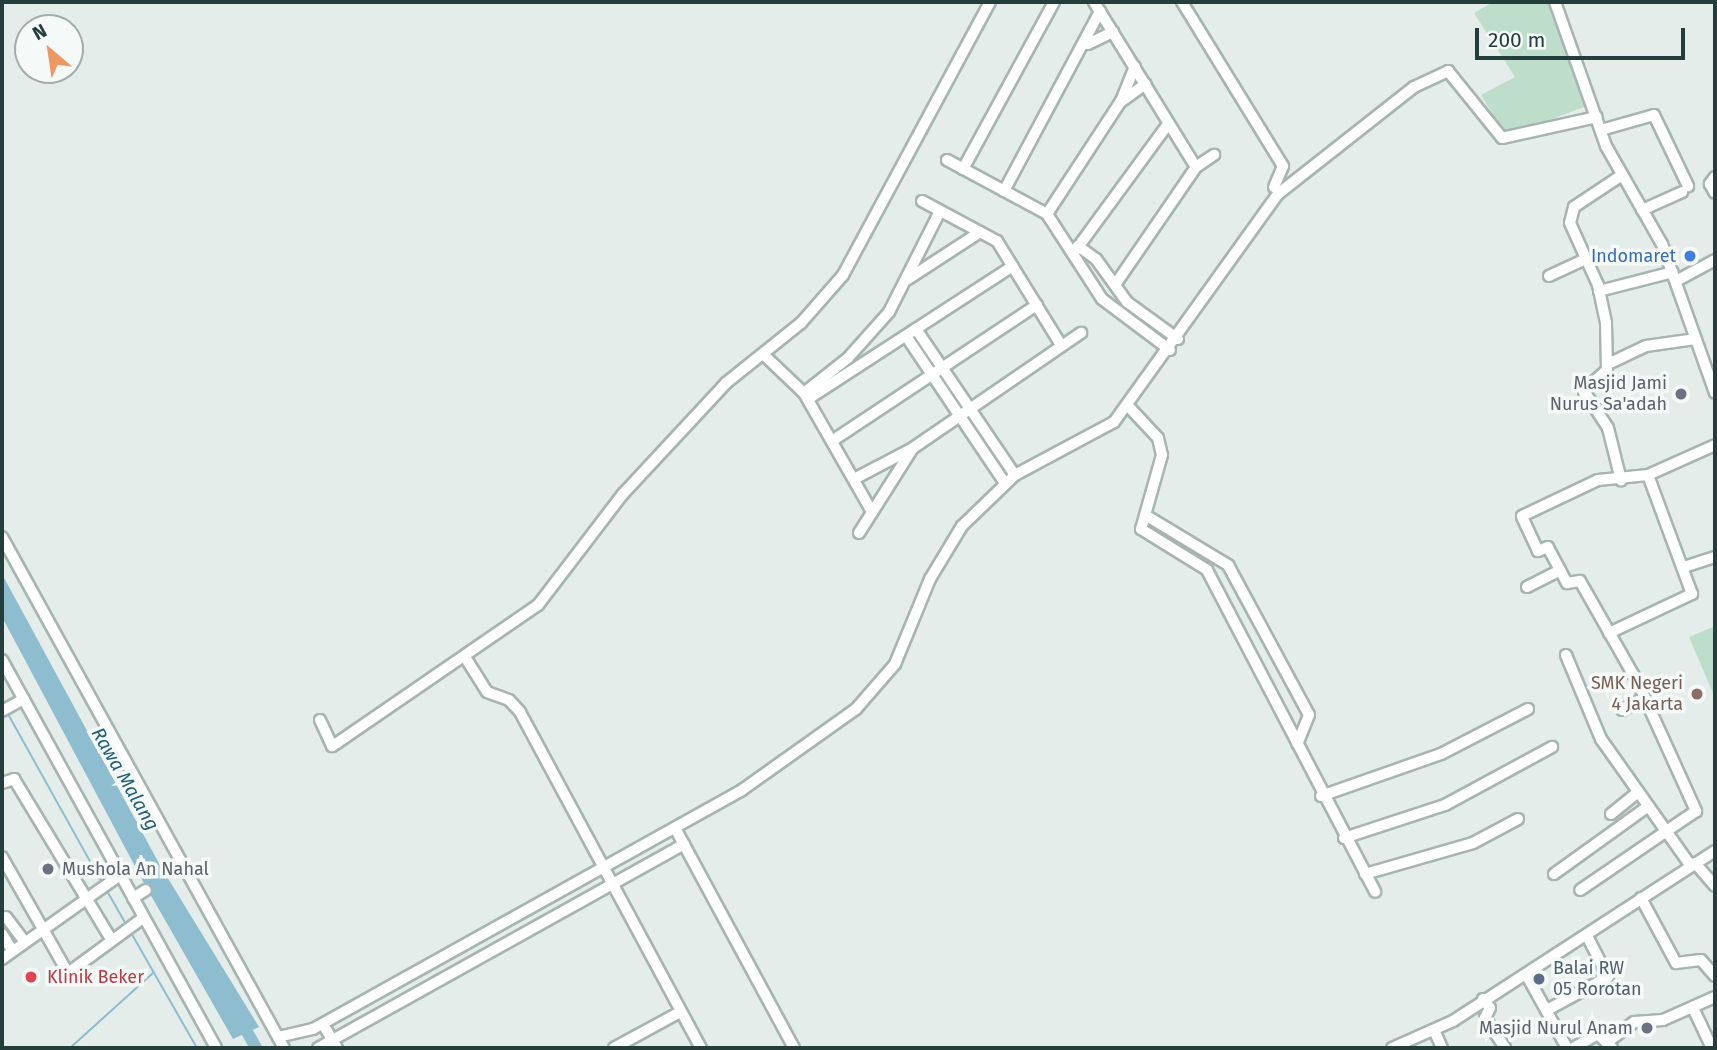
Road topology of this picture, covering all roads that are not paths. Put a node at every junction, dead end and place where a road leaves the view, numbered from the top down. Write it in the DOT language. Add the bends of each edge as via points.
graph roads {
  1 [pos="990,2"];
  2 [pos="1054,2"];
  3 [pos="1094,2"];
  4 [pos="1182,2"];
  5 [pos="1555,2"];
  6 [pos="1100,11"];
  7 [pos="1113,32"];
  8 [pos="1088,44"];
  9 [pos="1135,67"];
  10 [pos="1145,84"];
  11 [pos="1121,101"];
  12 [pos="1597,117"];
  13 [pos="1169,123"];
  14 [pos="1601,130"];
  15 [pos="1214,155"];
  16 [pos="947,160"];
  17 [pos="1196,167"];
  18 [pos="963,169"];
  19 [pos="1619,177"];
  20 [pos="1715,177"];
  21 [pos="1275,187"];
  22 [pos="1004,191"];
  23 [pos="1715,193"];
  24 [pos="922,201"];
  25 [pos="1642,210"];
  26 [pos="940,211"];
  27 [pos="1047,214"];
  28 [pos="980,232"];
  29 [pos="1075,248"];
  30 [pos="1584,260"];
  31 [pos="1710,263"];
  32 [pos="1013,265"];
  33 [pos="1549,276"];
  34 [pos="1675,277"];
  35 [pos="907,279"];
  36 [pos="1116,282"];
  37 [pos="1599,291"];
  38 [pos="1128,302"];
  39 [pos="1037,305"];
  40 [pos="1119,313"];
  41 [pos="916,329"];
  42 [pos="1081,332"];
  43 [pos="906,335"];
  44 [pos="1696,339"];
  45 [pos="1178,340"];
  46 [pos="1061,345"];
  47 [pos="1170,350"];
  48 [pos="763,354"];
  49 [pos="1608,366"];
  50 [pos="942,367"];
  51 [pos="932,374"];
  52 [pos="1712,374"];
  53 [pos="1715,393"];
  54 [pos="806,396"];
  55 [pos="968,406"];
  56 [pos="1129,407"];
  57 [pos="958,412"];
  58 [pos="832,441"];
  59 [pos="1715,445"];
  60 [pos="913,448"];
  61 [pos="1015,475"];
  62 [pos="1648,475"];
  63 [pos="854,479"];
  64 [pos="1622,480"];
  65 [pos="1004,482"];
  66 [pos="871,510"];
  67 [pos="1147,516"];
  68 [pos="859,533"];
  69 [pos="2,537"];
  70 [pos="1215,557"];
  71 [pos="1715,557"];
  72 [pos="1684,567"];
  73 [pos="1207,570"];
  74 [pos="1560,570"];
  75 [pos="1527,587"];
  76 [pos="1609,633"];
  77 [pos="1566,656"];
  78 [pos="466,657"];
  79 [pos="2,660"];
  80 [pos="1645,698"];
  81 [pos="21,701"];
  82 [pos="1528,709"];
  83 [pos="1622,710"];
  84 [pos="2,711"];
  85 [pos="320,720"];
  86 [pos="1297,744"];
  87 [pos="1552,747"];
  88 [pos="3,780"];
  89 [pos="1638,792"];
  90 [pos="1321,796"];
  91 [pos="1646,808"];
  92 [pos="1611,814"];
  93 [pos="1518,819"];
  94 [pos="1665,828"];
  95 [pos="673,829"];
  96 [pos="1344,838"];
  97 [pos="683,845"];
  98 [pos="1715,851"];
  99 [pos="2,857"];
  100 [pos="1693,864"];
  101 [pos="603,866"];
  102 [pos="1365,874"];
  103 [pos="1554,874"];
  104 [pos="120,875"];
  105 [pos="612,884"];
  106 [pos="1715,886"];
  107 [pos="146,890"];
  108 [pos="1580,890"];
  109 [pos="1375,892"];
  110 [pos="84,896"];
  111 [pos="133,898"];
  112 [pos="1641,898"];
  113 [pos="6,917"];
  114 [pos="143,918"];
  115 [pos="38,929"];
  116 [pos="2,934"];
  117 [pos="1588,937"];
  118 [pos="111,939"];
  119 [pos="24,941"];
  120 [pos="12,950"];
  121 [pos="2,959"];
  122 [pos="1527,974"];
  123 [pos="1715,976"];
  124 [pos="1715,998"];
  125 [pos="1483,999"];
  126 [pos="1693,1008"];
  127 [pos="1547,1010"];
  128 [pos="680,1012"];
  129 [pos="318,1026"];
  130 [pos="1434,1030"];
  131 [pos="278,1037"];
  132 [pos="326,1045"];
  133 [pos="1610,1045"];
  134 [pos="215,1048"];
  135 [pos="284,1048"];
  136 [pos="614,1048"];
  137 [pos="701,1048"];
  138 [pos="794,1048"];
  139 [pos="1392,1048"];
  140 [pos="1443,1048"];
  141 [pos="1505,1048"];
  142 [pos="1567,1048"];
  143 [pos="1573,1048"];
  144 [pos="1712,1048"];
  1 -- 48 [label="street" via="843,275"];
  2 -- 18 [label="street"];
  3 -- 6 [label="street"];
  4 -- 21 [label="street" via="1283,166"];
  5 -- 12 [label="street"];
  6 -- 7 [label="street"];
  6 -- 8 [label="street"];
  7 -- 8 [label="street"];
  7 -- 9 [label="street"];
  8 -- 22 [label="street"];
  9 -- 10 [label="street"];
  9 -- 11 [label="street"];
  10 -- 11 [label="street"];
  10 -- 13 [label="street"];
  11 -- 27 [label="street"];
  12 -- 14 [label="street"];
  12 -- 45 [label="street" via="1502,138 1453,75 1439,72 1278,194"];
  13 -- 17 [label="street"];
  13 -- 29 [label="street"];
  14 -- 19 [label="street"];
  14 -- 25 [label="street" via="1654,115 1685,189"];
  15 -- 17 [label="street"];
  16 -- 18 [label="street"];
  17 -- 36 [label="street"];
  18 -- 22 [label="street"];
  19 -- 25 [label="street"];
  19 -- 30 [label="street" via="1572,211"];
  20 -- 23 [label="street" via="1710,184"];
  22 -- 27 [label="street"];
  24 -- 26 [label="street"];
  25 -- 34 [label="street"];
  26 -- 28 [label="street"];
  26 -- 35 [label="street"];
  27 -- 29 [label="street"];
  28 -- 32 [label="street" via="997,241"];
  28 -- 35 [label="street"];
  29 -- 36 [label="street"];
  29 -- 40 [label="street" via="1088,284"];
  30 -- 33 [label="street"];
  30 -- 37 [label="street"];
  31 -- 34 [label="street"];
  32 -- 39 [label="street"];
  32 -- 41 [label="street"];
  34 -- 37 [label="street"];
  34 -- 44 [label="street"];
  35 -- 54 [label="street" via="869,336"];
  36 -- 38 [label="street"];
  37 -- 49 [label="street"];
  38 -- 40 [label="street"];
  38 -- 45 [label="street"];
  39 -- 46 [label="street"];
  39 -- 50 [label="street"];
  40 -- 47 [label="street"];
  41 -- 43 [label="street"];
  41 -- 50 [label="street"];
  42 -- 46 [label="street"];
  43 -- 51 [label="street"];
  43 -- 54 [label="street"];
  44 -- 49 [label="street" via="1646,346"];
  44 -- 52 [label="street"];
  45 -- 47 [label="street"];
  46 -- 55 [label="street"];
  47 -- 56 [label="street"];
  48 -- 54 [label="street"];
  48 -- 78 [label="street" via="726,383 623,494 529,613"];
  49 -- 64 [label="street" via="1584,391 1608,428"];
  50 -- 51 [label="street"];
  50 -- 55 [label="street"];
  51 -- 57 [label="street"];
  51 -- 58 [label="street"];
  52 -- 53 [label="street"];
  54 -- 58 [label="street"];
  55 -- 57 [label="street"];
  55 -- 61 [label="street"];
  56 -- 61 [label="street" via="1094,437"];
  56 -- 67 [label="street" via="1158,438 1162,455"];
  57 -- 60 [label="street"];
  57 -- 65 [label="street"];
  58 -- 63 [label="street"];
  59 -- 62 [label="street"];
  60 -- 63 [label="street"];
  60 -- 66 [label="street"];
  61 -- 65 [label="street"];
  62 -- 64 [label="street"];
  62 -- 72 [label="street"];
  63 -- 66 [label="street"];
  64 -- 74 [label="street" via="1598,480 1522,517 1538,551 1548,547"];
  65 -- 95 [label="street" via="942,555 910,635 879,687 742,790"];
  66 -- 68 [label="street"];
  67 -- 70 [label="street"];
  67 -- 73 [label="street" via="1141,529"];
  69 -- 131 [label="street"];
  70 -- 73 [label="street"];
  70 -- 86 [label="street" via="1228,565 1308,715"];
  71 -- 72 [label="street"];
  72 -- 76 [label="street" via="1691,596"];
  73 -- 86 [label="street"];
  74 -- 75 [label="street"];
  74 -- 76 [label="street" via="1566,583 1580,581"];
  76 -- 80 [label="street"];
  77 -- 89 [label="street" via="1601,739"];
  78 -- 85 [label="street" via="332,746"];
  78 -- 101 [label="street" via="487,692 509,700 520,712"];
  79 -- 81 [label="street"];
  80 -- 83 [label="street"];
  80 -- 94 [label="street" via="1696,811"];
  81 -- 84 [label="street"];
  81 -- 104 [label="street"];
  82 -- 90 [label="street" via="1441,754"];
  86 -- 90 [label="street"];
  87 -- 96 [label="street" via="1444,805"];
  88 -- 110 [label="street" via="14,779"];
  89 -- 91 [label="street"];
  89 -- 92 [label="street"];
  90 -- 96 [label="street"];
  91 -- 94 [label="street"];
  91 -- 103 [label="street"];
  93 -- 102 [label="street" via="1473,843"];
  94 -- 100 [label="street"];
  94 -- 108 [label="street"];
  95 -- 97 [label="street"];
  95 -- 101 [label="street"];
  96 -- 102 [label="street"];
  97 -- 105 [label="street"];
  97 -- 138 [label="street"];
  98 -- 100 [label="street"];
  99 -- 115 [label="street"];
  100 -- 106 [label="street"];
  100 -- 112 [label="street"];
  101 -- 105 [label="street"];
  101 -- 129 [label="street"];
  102 -- 109 [label="street"];
  104 -- 110 [label="street"];
  104 -- 111 [label="street"];
  105 -- 128 [label="street"];
  105 -- 132 [label="street"];
  107 -- 111 [label="street"];
  110 -- 115 [label="street"];
  110 -- 118 [label="street"];
  111 -- 114 [label="street"];
  112 -- 117 [label="street"];
  112 -- 123 [label="street" via="1676,963 1701,960"];
  113 -- 119 [label="street"];
  114 -- 118 [label="street"];
  114 -- 134 [label="street"];
  115 -- 118 [label="street" via="68,973"];
  115 -- 119 [label="street"];
  116 -- 120 [label="street"];
  117 -- 122 [label="street"];
  117 -- 127 [label="street" via="1608,976"];
  119 -- 120 [label="street"];
  120 -- 121 [label="street"];
  122 -- 125 [label="street"];
  122 -- 127 [label="street"];
  124 -- 126 [label="street"];
  125 -- 130 [label="street"];
  125 -- 141 [label="street" via="1490,1008 1485,1018"];
  126 -- 133 [label="street" via="1663,1020 1634,1022"];
  126 -- 144 [label="street"];
  127 -- 142 [label="street"];
  128 -- 136 [label="street"];
  128 -- 137 [label="street"];
  129 -- 131 [label="street"];
  129 -- 132 [label="street"];
  130 -- 139 [label="street"];
  130 -- 140 [label="street"];
  131 -- 135 [label="street"];
  133 -- 143 [label="street" via="1597,1034"];
}
